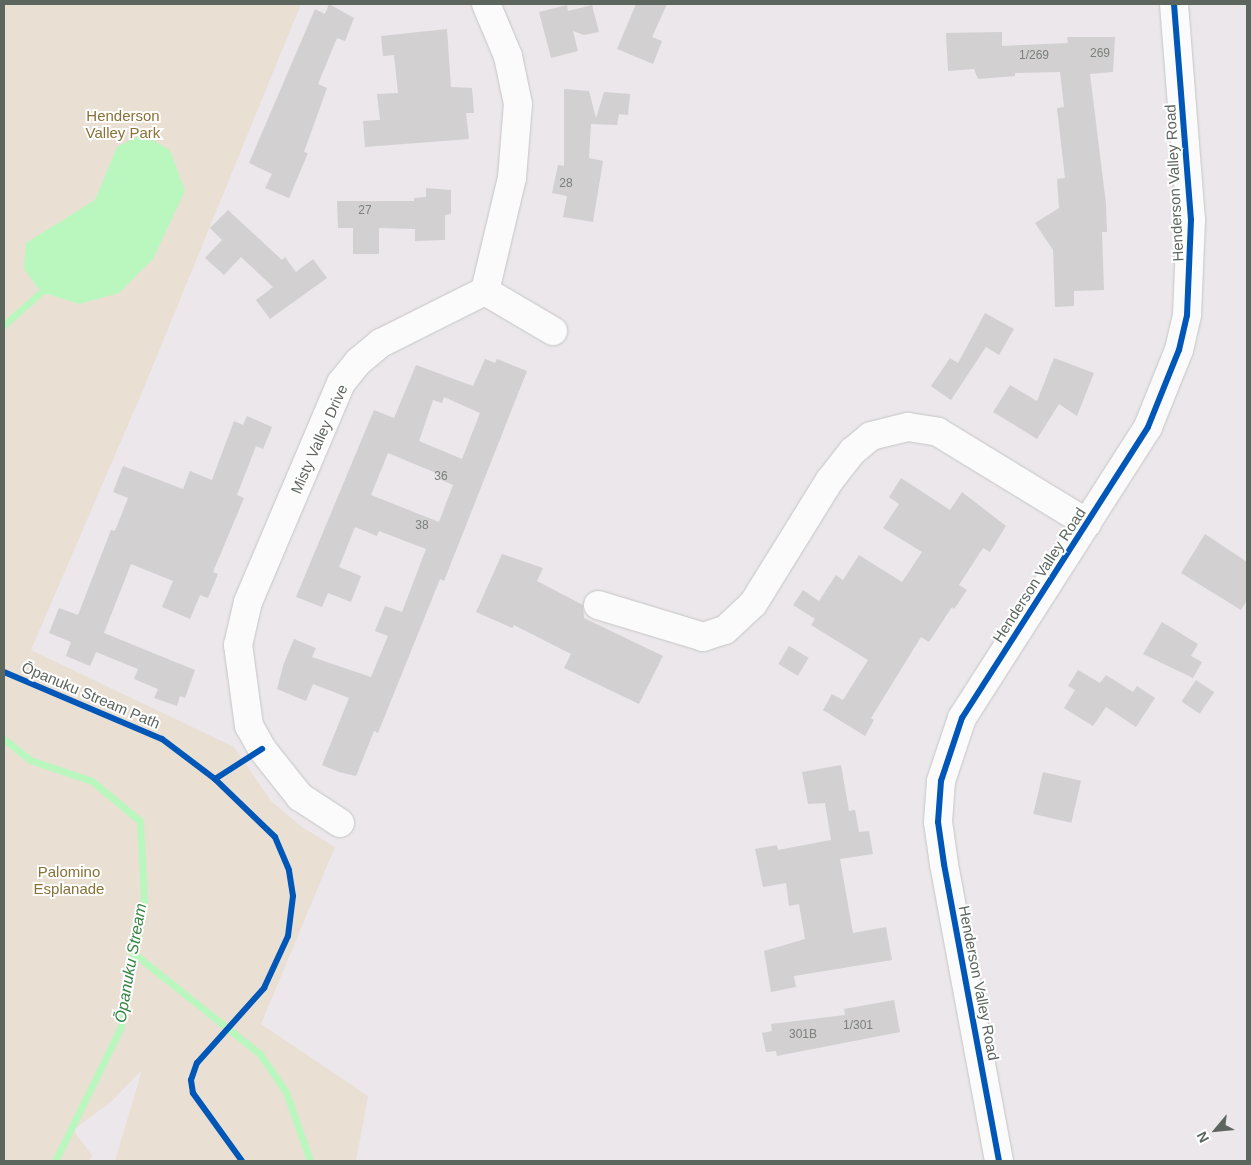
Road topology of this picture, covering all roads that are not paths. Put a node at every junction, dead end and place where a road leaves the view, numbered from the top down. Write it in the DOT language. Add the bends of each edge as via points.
graph roads {
  1 [pos="486,4"];
  2 [pos="1174,4"];
  3 [pos="485,291"];
  4 [pos="553,331"];
  5 [pos="1087,523"];
  6 [pos="598,605"];
  7 [pos="340,823"];
  8 [pos="1000,1161"];
  1 -- 3 [label="street" via="508,56 518,104 512,178"];
  2 -- 5 [label="street, Henderson Valley Road" via="1191,220 1187,315 1179,350 1148,427"];
  3 -- 4 [label="street"];
  3 -- 7 [label="street, Misty Valley Drive" via="381,343 352,369 342,383 248,602 238,646 249,726 278,774 300,797"];
  5 -- 6 [label="street" via="938,432 908,428 871,436 852,451 830,480 753,604 724,630 703,637"];
  5 -- 8 [label="street, Henderson Valley Road" via="962,718 941,781 938,822 944,864"];
}
